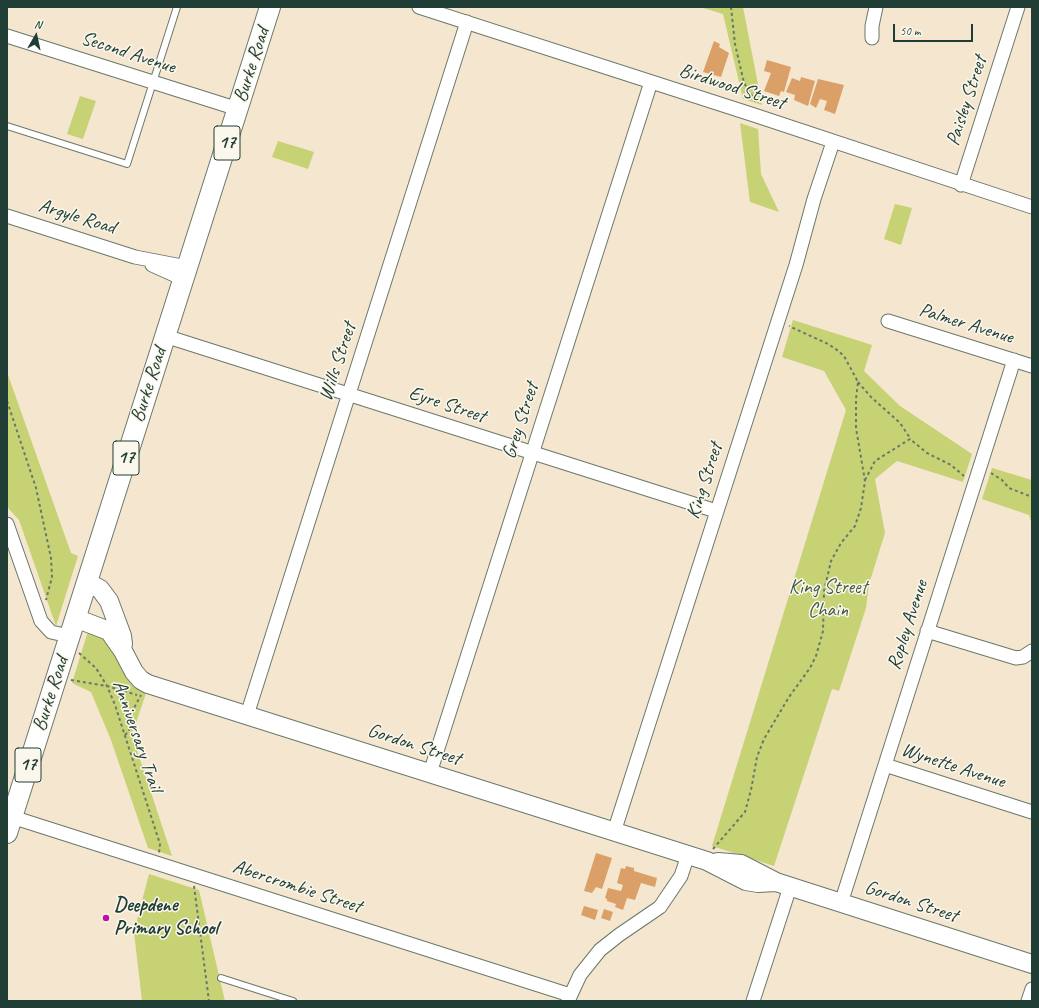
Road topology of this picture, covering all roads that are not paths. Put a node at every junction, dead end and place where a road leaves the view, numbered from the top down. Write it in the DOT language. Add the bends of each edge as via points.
graph roads {
  1 [pos="177,7"];
  2 [pos="270,7"];
  3 [pos="420,7"];
  4 [pos="876,7"];
  5 [pos="1018,7"];
  6 [pos="467,22"];
  7 [pos="7,36"];
  8 [pos="872,38"];
  9 [pos="153,82"];
  10 [pos="651,82"];
  11 [pos="238,109"];
  12 [pos="7,126"];
  13 [pos="833,142"];
  14 [pos="961,185"];
  15 [pos="1032,207"];
  16 [pos="7,216"];
  17 [pos="185,273"];
  18 [pos="888,321"];
  19 [pos="165,336"];
  20 [pos="1014,360"];
  21 [pos="1032,366"];
  22 [pos="349,394"];
  23 [pos="532,453"];
  24 [pos="716,512"];
  25 [pos="7,524"];
  26 [pos="87,582"];
  27 [pos="927,631"];
  28 [pos="70,634"];
  29 [pos="1032,651"];
  30 [pos="123,652"];
  31 [pos="247,715"];
  32 [pos="885,765"];
  33 [pos="430,773"];
  34 [pos="1032,812"];
  35 [pos="9,825"];
  36 [pos="614,832"];
  37 [pos="688,855"];
  38 [pos="783,884"];
  39 [pos="841,903"];
  40 [pos="1032,964"];
  41 [pos="221,978"];
  42 [pos="1032,989"];
  43 [pos="569,998"];
  44 [pos="293,1001"];
  45 [pos="753,1001"];
  46 [pos="1028,1001"];
  1 -- 9 [label="lane"];
  2 -- 11 [label="main road, Burke Road / 17"];
  3 -- 6 [label="street, Birdwood Street"];
  4 -- 8 [label="street"];
  5 -- 14 [label="street, Paisley Street"];
  6 -- 10 [label="street, Birdwood Street"];
  6 -- 22 [label="street, Wills Street"];
  7 -- 9 [label="street, Second Avenue"];
  9 -- 11 [label="street, Second Avenue"];
  9 -- 12 [label="lane" via="127,164"];
  10 -- 13 [label="street, Birdwood Street"];
  10 -- 23 [label="street, Grey Street"];
  11 -- 17 [label="main road, Burke Road / 17"];
  13 -- 14 [label="street, Birdwood Street"];
  13 -- 24 [label="street, King Street"];
  14 -- 15 [label="street, Birdwood Street"];
  16 -- 17 [label="street, Argyle Road"];
  17 -- 19 [label="main road, Burke Road / 17"];
  18 -- 20 [label="street, Palmer Avenue"];
  19 -- 22 [label="street, Eyre Street"];
  19 -- 26 [label="main road, Burke Road / 17"];
  20 -- 21 [label="street, Palmer Avenue"];
  20 -- 27 [label="street, Ropley Avenue"];
  22 -- 23 [label="street, Eyre Street"];
  22 -- 31 [label="street, Wills Street"];
  23 -- 24 [label="street, Eyre Street"];
  23 -- 33 [label="street, Grey Street"];
  24 -- 36 [label="street, King Street"];
  25 -- 28 [label="street" via="41,621 51,632"];
  26 -- 28 [label="main road, Burke Road / 17"];
  26 -- 30 [label="street, Gordon Street" via="100,590 109,601 122,636"];
  27 -- 29 [label="street" via="1011,657 1019,658"];
  27 -- 32 [label="street, Ropley Avenue"];
  28 -- 30 [label="street, Gordon Street" via="109,631"];
  28 -- 35 [label="main road, Burke Road / 17"];
  30 -- 31 [label="street, Gordon Street" via="144,690"];
  31 -- 33 [label="street, Gordon Street"];
  32 -- 34 [label="street, Wynette Avenue"];
  32 -- 39 [label="street, Ropley Avenue"];
  33 -- 36 [label="street, Gordon Street"];
  35 -- 43 [label="street, Abercrombie Street" via="156,863"];
  36 -- 37 [label="street, Gordon Street"];
  37 -- 38 [label="street, Gordon Street" via="707,861 746,881"];
  37 -- 43 [label="street" via="681,876 660,907 600,950 580,975"];
  38 -- 39 [label="street, Gordon Street"];
  38 -- 45 [label="street"];
  39 -- 40 [label="street, Gordon Street"];
  41 -- 44 [label="lane"];
  42 -- 46 [label="street"];
}
